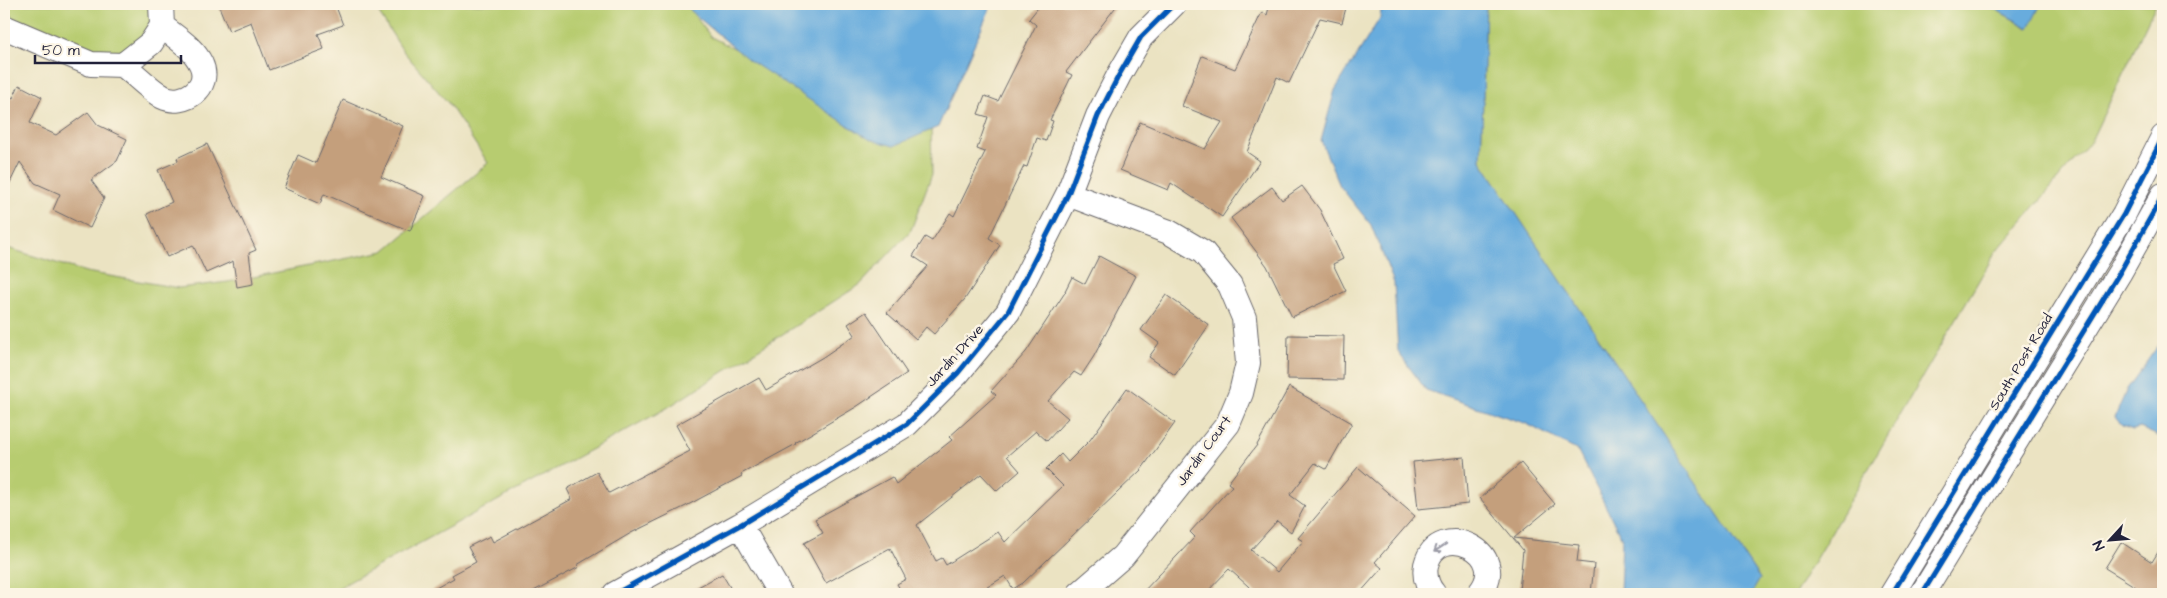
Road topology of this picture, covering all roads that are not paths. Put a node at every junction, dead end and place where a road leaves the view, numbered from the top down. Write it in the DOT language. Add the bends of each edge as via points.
graph roads {
  1 [pos="1174,4"];
  2 [pos="161,15"];
  3 [pos="4,26"];
  4 [pos="123,65"];
  5 [pos="2163,137"];
  6 [pos="1068,194"];
  7 [pos="2163,195"];
  8 [pos="740,525"];
  9 [pos="1429,593"];
  10 [pos="614,594"];
  11 [pos="780,594"];
  12 [pos="1079,594"];
  13 [pos="1479,594"];
  14 [pos="1892,594"];
  15 [pos="1922,594"];
  1 -- 6 [label="street, Jardin Drive" via="1141,37 1119,75 1098,116"];
  2 -- 4 [label="street" via="151,43"];
  2 -- 4 [label="street" via="201,64 202,79 196,93 180,100 163,97"];
  3 -- 4 [label="street" via="92,64"];
  5 -- 14 [label="street, South Post Road" via="2124,214"];
  6 -- 8 [label="street, Jardin Drive" via="1008,312 958,373 907,424"];
  6 -- 12 [label="street, Jardin Court" via="1169,232 1203,252 1230,285 1244,318 1248,363 1241,393 1228,424 1123,556"];
  7 -- 15 [label="street" via="2120,272"];
  8 -- 10 [label="street, Jardin Drive"];
  8 -- 11 [label="street"];
  13 -- 9 [label="street, one-way" via="1486,584 1487,565 1476,549 1458,542 1448,543 1432,553 1425,571"];
}
